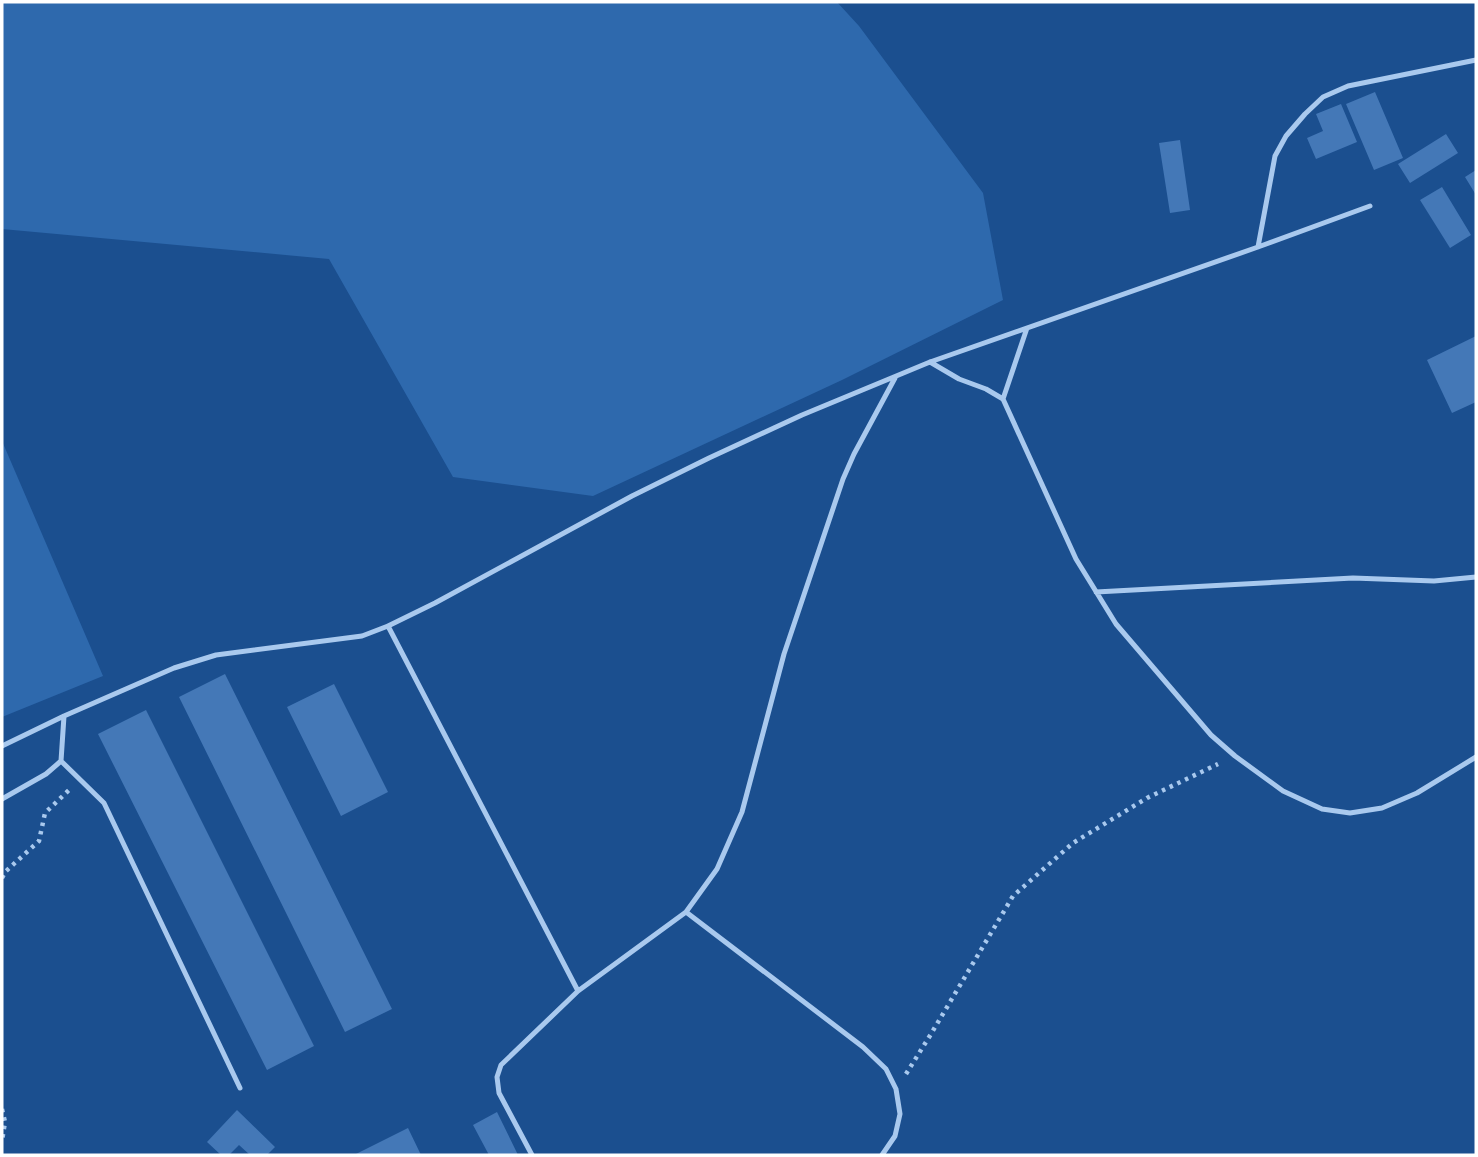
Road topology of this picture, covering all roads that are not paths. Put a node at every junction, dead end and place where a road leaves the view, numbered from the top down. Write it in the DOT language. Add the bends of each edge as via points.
graph roads {
  1 [pos="1476,60"];
  2 [pos="1370,206"];
  3 [pos="1258,247"];
  4 [pos="1027,328"];
  5 [pos="930,362"];
  6 [pos="895,378"];
  7 [pos="1003,399"];
  8 [pos="1476,577"];
  9 [pos="1096,592"];
  10 [pos="388,626"];
  11 [pos="64,716"];
  12 [pos="2,746"];
  13 [pos="1476,757"];
  14 [pos="61,761"];
  15 [pos="2,799"];
  16 [pos="686,912"];
  17 [pos="578,991"];
  18 [pos="240,1088"];
  19 [pos="532,1155"];
  20 [pos="881,1155"];
  1 -- 3 [label="lane" via="1348,86 1323,97 1286,136 1275,156"];
  2 -- 3 [label="lane"];
  3 -- 4 [label="lane"];
  4 -- 5 [label="lane"];
  4 -- 7 [label="lane"];
  5 -- 6 [label="lane"];
  5 -- 7 [label="lane"];
  6 -- 10 [label="lane" via="687,469"];
  6 -- 16 [label="lane" via="843,479 784,654 742,813 717,869"];
  7 -- 9 [label="lane" via="1076,559"];
  8 -- 9 [label="lane" via="1434,581 1353,578"];
  9 -- 13 [label="lane" via="1116,624 1210,735 1283,791 1322,809 1350,813 1382,808 1417,793"];
  10 -- 11 [label="lane" via="362,636 216,655 174,668"];
  10 -- 17 [label="lane"];
  11 -- 12 [label="lane"];
  11 -- 14 [label="lane"];
  14 -- 15 [label="lane"];
  14 -- 18 [label="lane" via="104,803"];
  16 -- 17 [label="lane"];
  16 -- 20 [label="lane" via="863,1046 886,1069 900,1114 895,1136"];
  17 -- 19 [label="lane" via="501,1065 497,1077 499,1093"];
}
